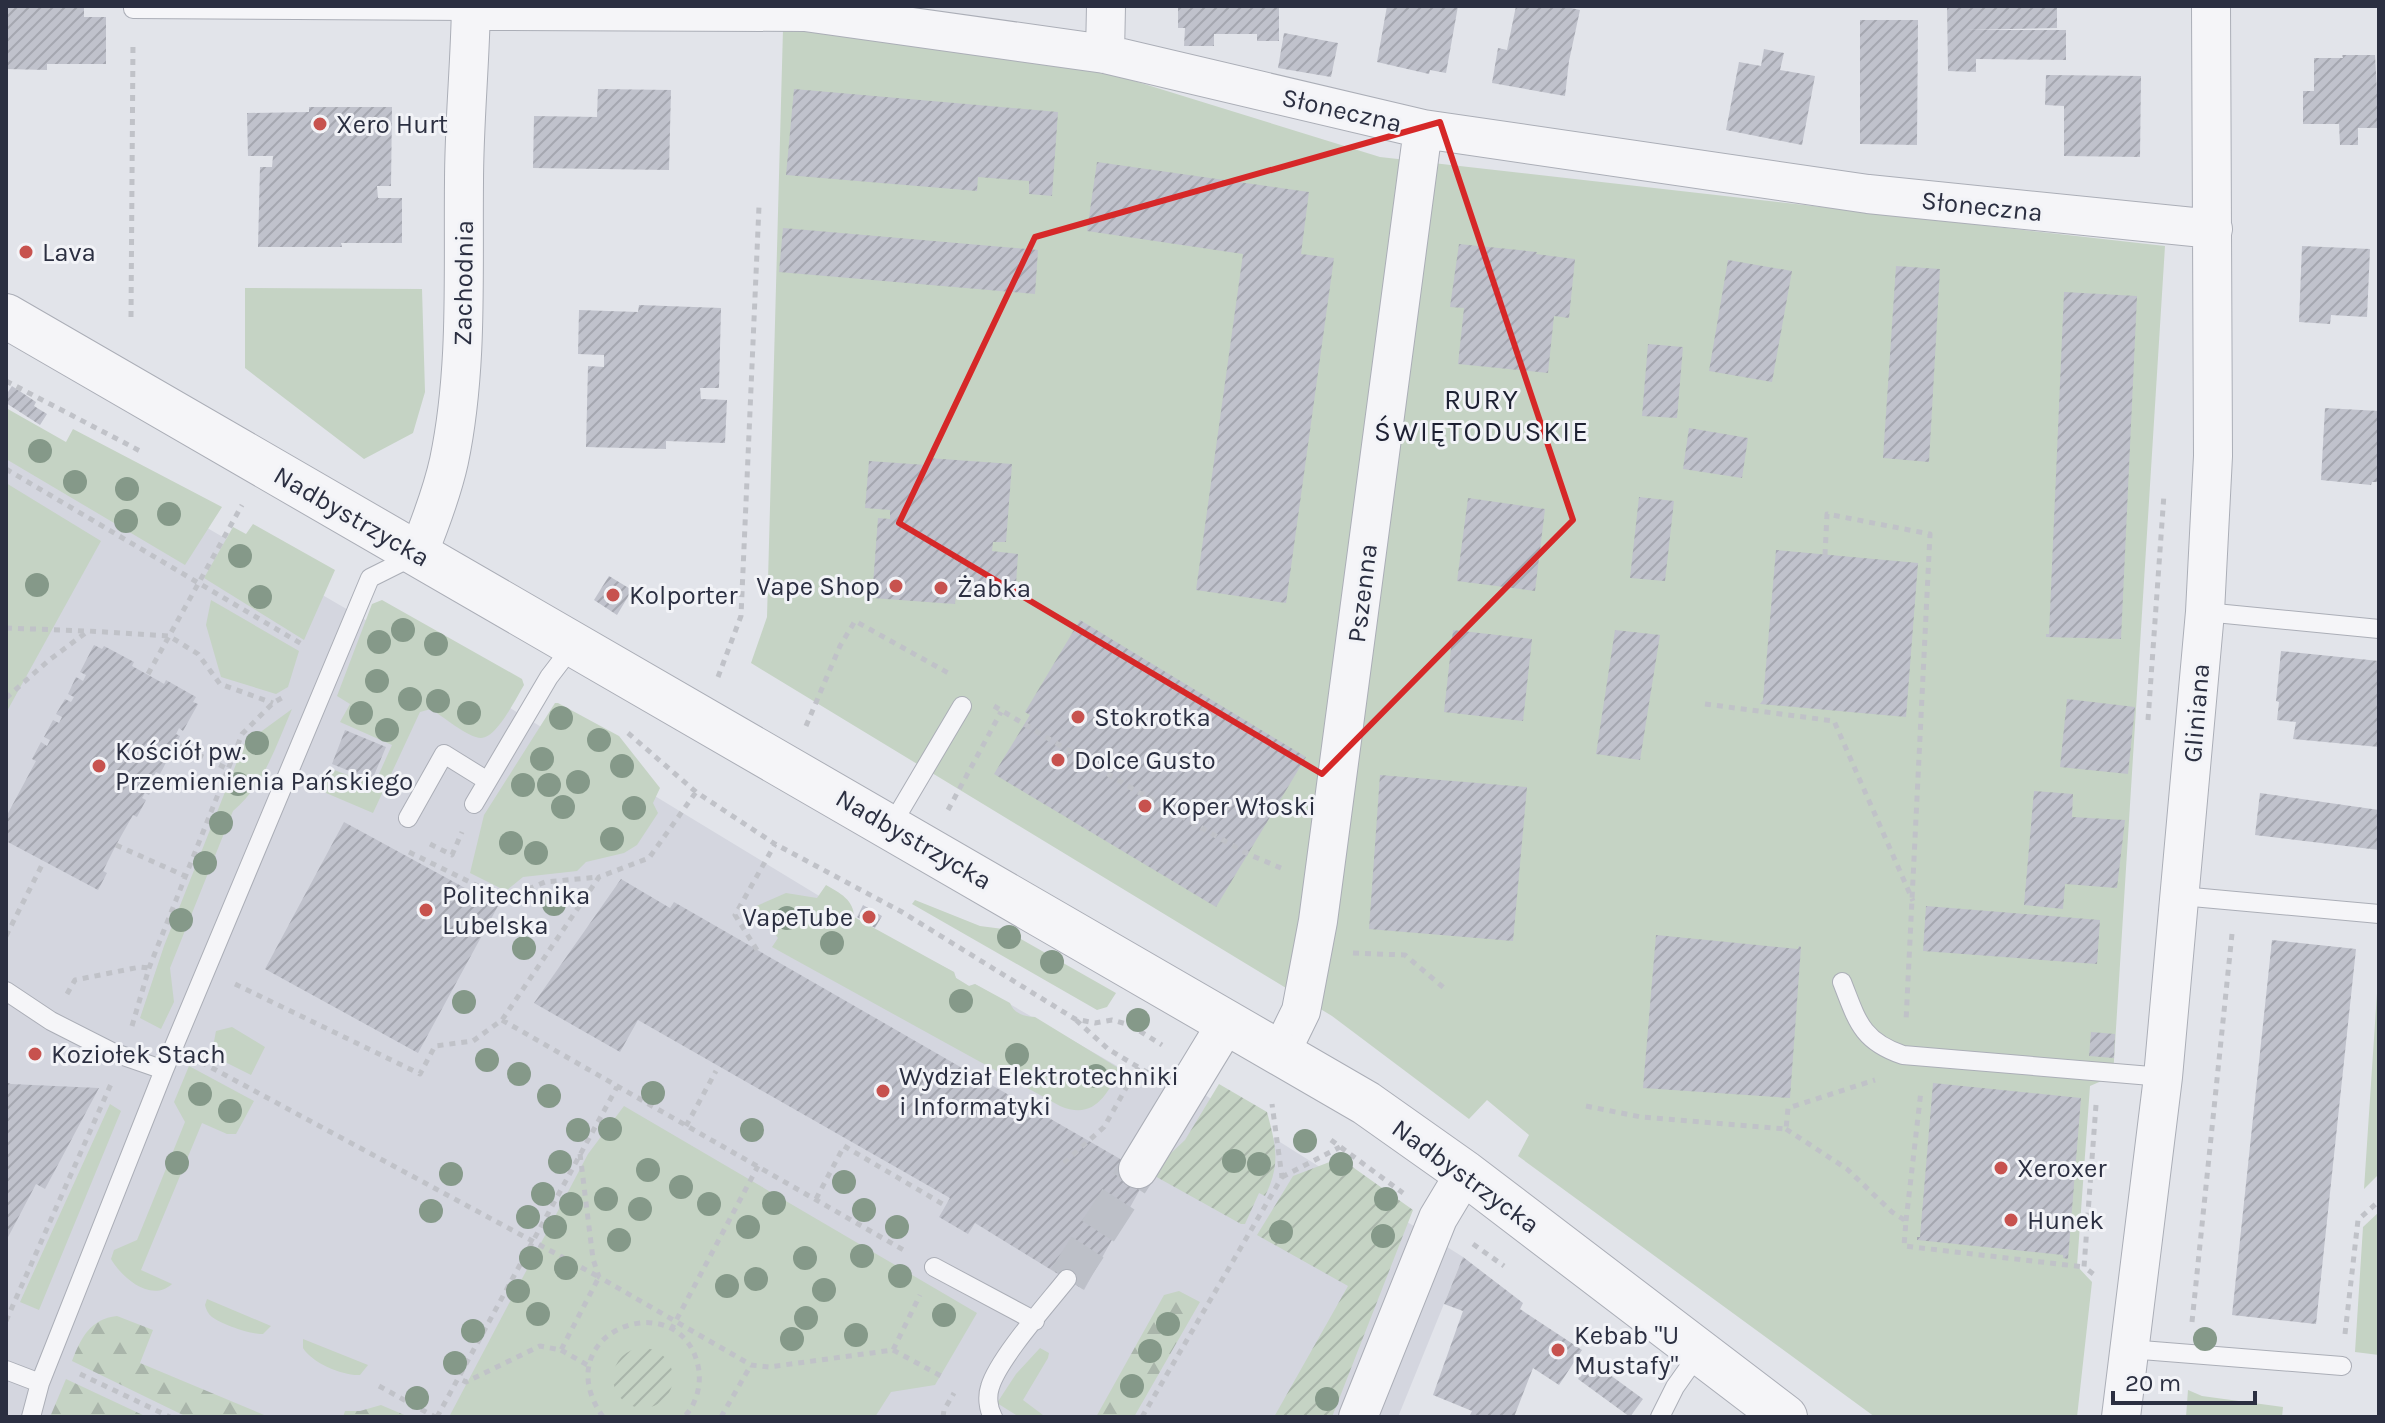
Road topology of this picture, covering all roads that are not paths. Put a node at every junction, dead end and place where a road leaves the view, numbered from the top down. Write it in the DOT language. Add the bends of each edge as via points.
graph roads {
  1 [pos="1106,6"];
  2 [pos="2211,6"];
  3 [pos="133,8"];
  4 [pos="471,8"];
  5 [pos="770,9"];
  6 [pos="1105,54"];
  7 [pos="1423,129"];
  8 [pos="2213,229"];
  9 [pos="6,316"];
  10 [pos="418,554"];
  11 [pos="2205,612"];
  12 [pos="2379,629"];
  13 [pos="575,643"];
  14 [pos="962,706"];
  15 [pos="486,780"];
  16 [pos="474,804"];
  17 [pos="408,818"];
  18 [pos="891,826"];
  19 [pos="2181,896"];
  20 [pos="2379,914"];
  21 [pos="1842,982"];
  22 [pos="6,991"];
  23 [pos="1228,1021"];
  24 [pos="1281,1052"];
  25 [pos="164,1070"];
  26 [pos="2163,1077"];
  27 [pos="1138,1169"];
  28 [pos="1465,1173"];
  29 [pos="934,1267"];
  30 [pos="1067,1279"];
  31 [pos="1035,1321"];
  32 [pos="2129,1349"];
  33 [pos="1699,1353"];
  34 [pos="2342,1366"];
  35 [pos="6,1370"];
  36 [pos="40,1383"];
  37 [pos="31,1417"];
  38 [pos="993,1417"];
  39 [pos="1358,1417"];
  40 [pos="1660,1417"];
  41 [pos="1785,1417"];
  42 [pos="2121,1417"];
  1 -- 6 [label="street"];
  2 -- 8 [label="street, Gliniana"];
  3 -- 4 [label="lane"];
  4 -- 5 [label="street, Słoneczna"];
  4 -- 10 [label="street, Zachodnia" via="457,418 449,464"];
  5 -- 6 [label="street, Słoneczna"];
  6 -- 7 [label="street, Słoneczna"];
  7 -- 8 [label="street, Słoneczna" via="1868,194"];
  7 -- 24 [label="street, Pszenna" via="1324,880 1301,1011"];
  8 -- 11 [label="street, Gliniana" via="2213,456"];
  9 -- 10 [label="street, Nadbystrzycka"];
  10 -- 13 [label="street, Nadbystrzycka"];
  10 -- 25 [label="lane" via="370,578"];
  11 -- 12 [label="lane"];
  11 -- 19 [label="street, Gliniana"];
  13 -- 15 [label="lane"];
  13 -- 18 [label="street, Nadbystrzycka"];
  14 -- 18 [label="lane"];
  15 -- 16 [label="lane"];
  15 -- 17 [label="lane" via="444,754"];
  18 -- 23 [label="street, Nadbystrzycka"];
  19 -- 20 [label="lane"];
  19 -- 26 [label="street, Gliniana"];
  21 -- 26 [label="lane" via="1860,1028 1885,1049 1903,1055"];
  22 -- 25 [label="lane" via="112,1052"];
  23 -- 24 [label="street, Nadbystrzycka"];
  23 -- 27 [label="street"];
  24 -- 28 [label="street, Nadbystrzycka" via="1366,1103"];
  25 -- 36 [label="lane"];
  26 -- 32 [label="street, Gliniana"];
  28 -- 33 [label="street, Nadbystrzycka"];
  28 -- 39 [label="street" via="1438,1218"];
  29 -- 31 [label="lane"];
  30 -- 31 [label="lane"];
  31 -- 38 [label="lane" via="990,1387"];
  32 -- 34 [label="lane"];
  32 -- 42 [label="street, Gliniana"];
  33 -- 40 [label="lane"];
  33 -- 41 [label="street, Nadbystrzycka"];
  35 -- 36 [label="lane"];
  36 -- 37 [label="lane"];
}
